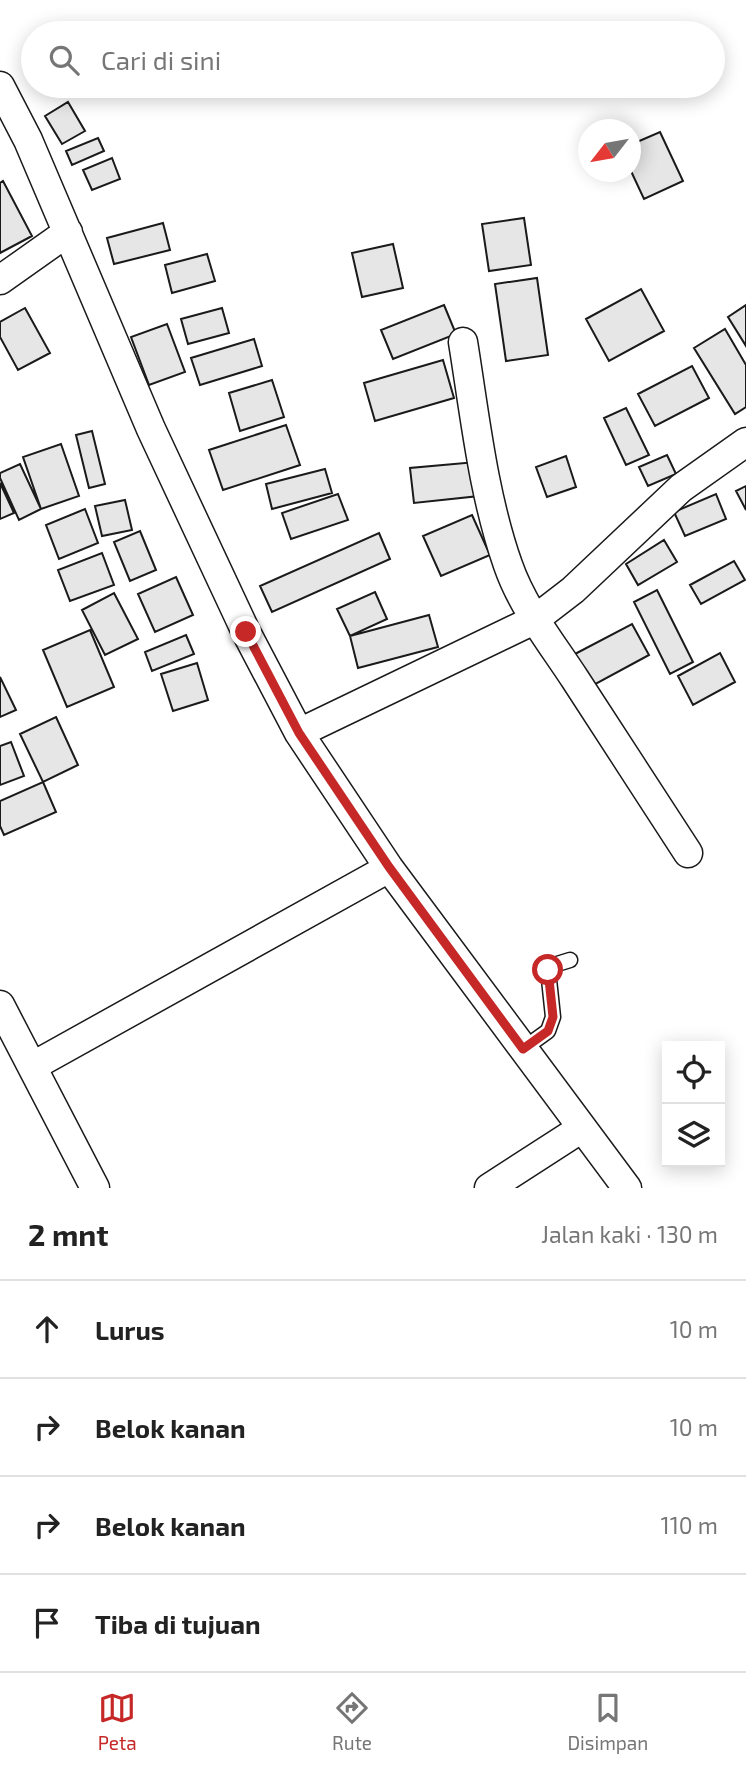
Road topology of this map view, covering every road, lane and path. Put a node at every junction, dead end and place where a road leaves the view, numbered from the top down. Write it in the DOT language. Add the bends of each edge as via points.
graph roads {
  1 [pos="0,86"];
  2 [pos="68,232"];
  3 [pos="0,280"];
  4 [pos="463,342"];
  5 [pos="746,442"];
  6 [pos="534,620"];
  7 [pos="299,733"];
  8 [pos="688,853"];
  9 [pos="389,867"];
  10 [pos="570,960"];
  11 [pos="0,1005"];
  12 [pos="523,1049"];
  13 [pos="33,1066"];
  14 [pos="582,1128"];
  15 [pos="94,1188"];
  16 [pos="489,1188"];
  17 [pos="627,1188"];
  1 -- 2 [label="street"];
  2 -- 3 [label="street"];
  2 -- 7 [label="street" via="151,429"];
  4 -- 6 [label="street" via="493,510 508,566"];
  5 -- 6 [label="street" via="681,488 573,590"];
  6 -- 7 [label="street"];
  6 -- 8 [label="street"];
  7 -- 9 [label="street"];
  9 -- 12 [label="street"];
  9 -- 13 [label="street"];
  10 -- 12 [label="lane" via="548,970 553,1017 548,1031"];
  11 -- 13 [label="street"];
  12 -- 14 [label="street"];
  13 -- 15 [label="street"];
  14 -- 16 [label="street"];
  14 -- 17 [label="street"];
}
